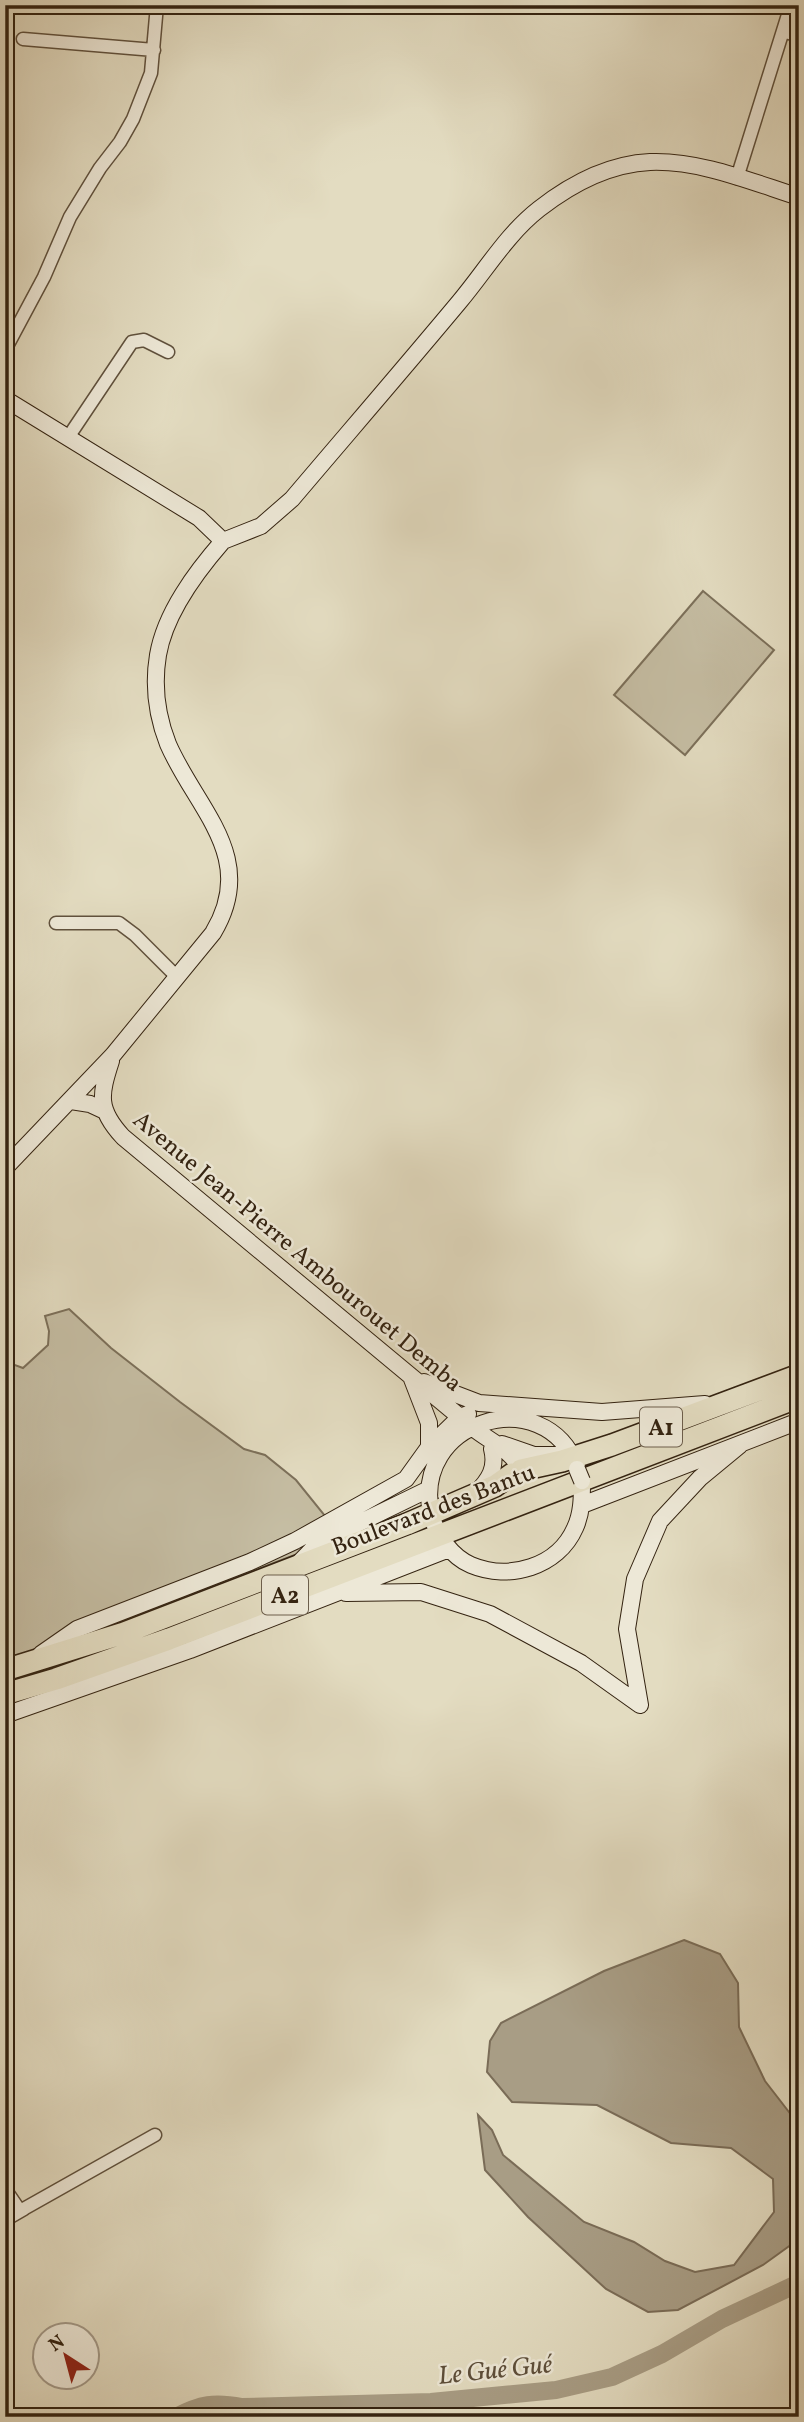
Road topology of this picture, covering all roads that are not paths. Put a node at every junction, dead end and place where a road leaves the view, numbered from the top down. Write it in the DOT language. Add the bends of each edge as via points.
graph roads {
  1 [pos="157,5"];
  2 [pos="790,5"];
  3 [pos="783,31"];
  4 [pos="799,36"];
  5 [pos="23,39"];
  6 [pos="154,50"];
  7 [pos="737,178"];
  8 [pos="799,197"];
  9 [pos="5,351"];
  10 [pos="168,352"];
  11 [pos="5,398"];
  12 [pos="69,436"];
  13 [pos="223,541"];
  14 [pos="56,923"];
  15 [pos="177,976"];
  16 [pos="113,1055"];
  17 [pos="71,1101"];
  18 [pos="105,1111"];
  19 [pos="5,1168"];
  20 [pos="799,1375"];
  21 [pos="411,1377"];
  22 [pos="799,1397"];
  23 [pos="493,1404"];
  24 [pos="731,1412"];
  25 [pos="799,1421"];
  26 [pos="470,1426"];
  27 [pos="612,1445"];
  28 [pos="740,1445"];
  29 [pos="495,1446"];
  30 [pos="429,1447"];
  31 [pos="578,1469"];
  32 [pos="521,1483"];
  33 [pos="561,1488"];
  34 [pos="429,1489"];
  35 [pos="471,1497"];
  36 [pos="582,1505"];
  37 [pos="439,1532"];
  38 [pos="293,1568"];
  39 [pos="336,1593"];
  40 [pos="14,1668"];
  41 [pos="5,1694"];
  42 [pos="5,1715"];
  43 [pos="155,2135"];
  44 [pos="5,2189"];
  45 [pos="22,2210"];
  46 [pos="5,2220"];
  1 -- 6 [label="street"];
  2 -- 3 [label="street"];
  3 -- 4 [label="street"];
  3 -- 7 [label="street"];
  5 -- 6 [label="street"];
  6 -- 9 [label="street" via="151,73 133,119 70,217"];
  7 -- 8 [label="main road"];
  7 -- 13 [label="main road" via="649,162 591,176 564,191 522,223 292,499 261,526"];
  10 -- 12 [label="street" via="144,340 132,342"];
  11 -- 12 [label="main road"];
  12 -- 13 [label="main road" via="199,518"];
  13 -- 15 [label="main road" via="175,610 158,654 155,689 161,722 176,759 217,831 230,881 225,913"];
  14 -- 15 [label="street" via="118,923"];
  15 -- 16 [label="main road"];
  16 -- 17 [label="main road"];
  16 -- 18 [label="main road, Avenue Jean-Pierre Ambourouet Demba" via="102,1091"];
  17 -- 18 [label="main road"];
  17 -- 19 [label="main road"];
  18 -- 21 [label="main road, Avenue Jean-Pierre Ambourouet Demba" via="117,1131 139,1152"];
  20 -- 24 [label="highway, Boulevard des Bantu / A1"];
  21 -- 23 [label="main road"];
  21 -- 26 [label="main road, Avenue Jean-Pierre Ambourouet Demba"];
  21 -- 30 [label="main road" via="429,1423"];
  22 -- 24 [label="highway, Boulevard des Bantu / A1"];
  23 -- 24 [label="main road" via="602,1412"];
  23 -- 26 [label="main road"];
  24 -- 27 [label="highway, Boulevard des Bantu / A1"];
  24 -- 31 [label="highway, Boulevard des Bantu / A1"];
  24 -- 32 [label="highway" via="723,1423 564,1481"];
  25 -- 28 [label="main road"];
  26 -- 29 [label="main road, Avenue Jean-Pierre Ambourouet Demba"];
  26 -- 30 [label="main road"];
  26 -- 31 [label="main road" via="511,1418 537,1424 558,1438"];
  26 -- 34 [label="main road" via="442,1451"];
  27 -- 29 [label="main road" via="542,1457"];
  27 -- 31 [label="highway, Boulevard des Bantu / A1"];
  28 -- 36 [label="main road"];
  28 -- 39 [label="main road" via="700,1478 660,1521 635,1579 627,1629 640,1704 581,1663 491,1614 421,1592"];
  29 -- 32 [label="main road, Avenue Jean-Pierre Ambourouet Demba"];
  29 -- 35 [label="main road" via="491,1475"];
  30 -- 40 [label="main road" via="406,1479 295,1541 77,1629"];
  31 -- 32 [label="highway, Boulevard des Bantu / A1"];
  31 -- 33 [label="highway, Boulevard des Bantu / A1"];
  31 -- 36 [label="main road"];
  32 -- 35 [label="highway, Boulevard des Bantu / A2" via="495,1486"];
  32 -- 37 [label="highway" via="510,1500"];
  33 -- 37 [label="highway, Boulevard des Bantu / A2"];
  34 -- 37 [label="main road" via="428,1502"];
  34 -- 38 [label="main road" via="323,1538"];
  35 -- 37 [label="highway, Boulevard des Bantu / A2"];
  36 -- 37 [label="main road" via="575,1529 561,1549 541,1564 517,1572 493,1572 469,1564"];
  37 -- 38 [label="highway, Boulevard des Bantu / A2"];
  37 -- 39 [label="main road"];
  37 -- 41 [label="highway, Boulevard des Bantu / A2" via="90,1667"];
  38 -- 40 [label="highway, Boulevard des Bantu / A2" via="124,1633"];
  39 -- 42 [label="main road"];
  43 -- 45 [label="street"];
  44 -- 45 [label="street"];
  45 -- 46 [label="street"];
}
